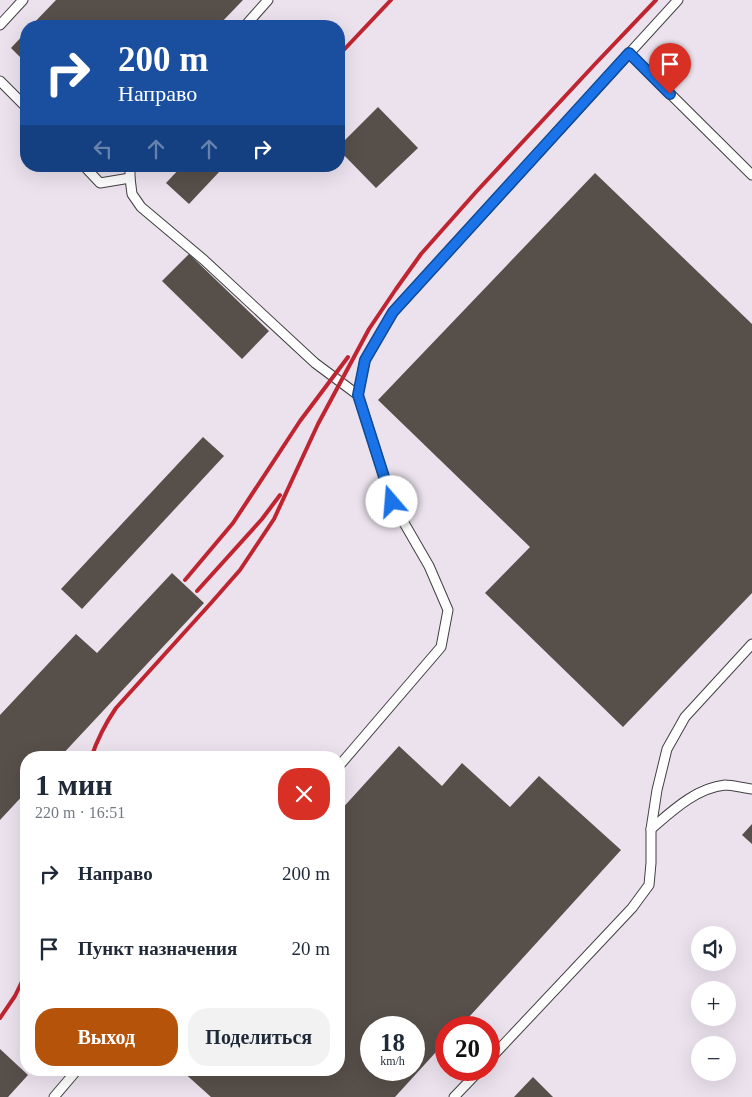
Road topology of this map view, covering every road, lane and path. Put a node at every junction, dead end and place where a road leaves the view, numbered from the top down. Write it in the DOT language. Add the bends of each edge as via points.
graph roads {
  1 [pos="23,0"];
  2 [pos="268,0"];
  3 [pos="678,0"];
  4 [pos="250,20"];
  5 [pos="0,26"];
  6 [pos="629,53"];
  7 [pos="0,81"];
  8 [pos="20,101"];
  9 [pos="90,172"];
  10 [pos="130,172"];
  11 [pos="752,175"];
  12 [pos="130,178"];
  13 [pos="358,395"];
  14 [pos="752,644"];
  15 [pos="345,759"];
  16 [pos="752,788"];
  17 [pos="651,829"];
  18 [pos="500,1048"];
  19 [pos="72,1076"];
  20 [pos="469,1081"];
  21 [pos="54,1097"];
  22 [pos="454,1097"];
  1 -- 5 [label="lane"];
  2 -- 4 [label="lane"];
  3 -- 6 [label="lane"];
  6 -- 11 [label="lane"];
  6 -- 13 [label="lane" via="393,312 365,360"];
  7 -- 8 [label="lane"];
  9 -- 12 [label="lane" via="100,183"];
  10 -- 12 [label="lane"];
  12 -- 13 [label="lane" via="132,194 141,207 204,260 315,363"];
  13 -- 15 [label="lane" via="392,502 429,566 448,610 441,647"];
  14 -- 17 [label="lane" via="685,718 667,749"];
  16 -- 17 [label="lane" via="725,785 703,791 678,806"];
  17 -- 18 [label="lane" via="648,885 632,908"];
  19 -- 21 [label="lane"];
  20 -- 22 [label="lane"];
}
